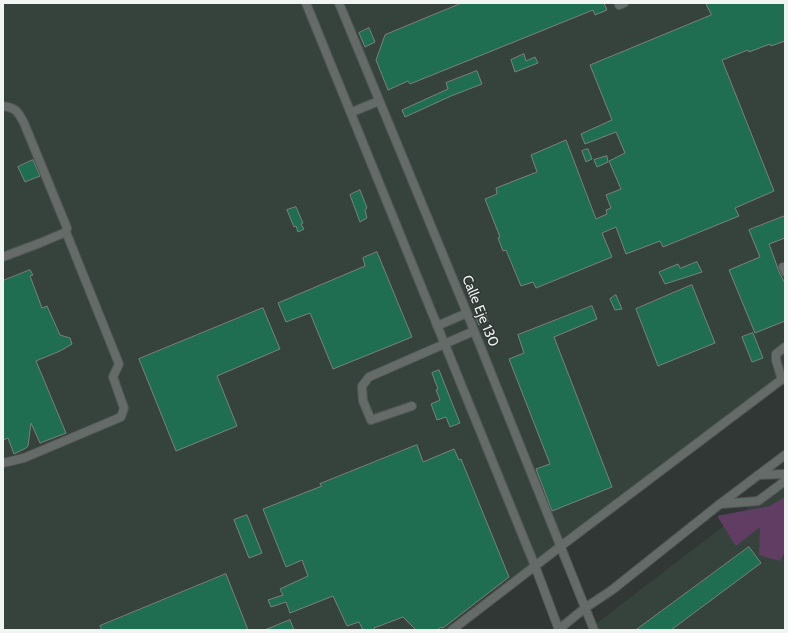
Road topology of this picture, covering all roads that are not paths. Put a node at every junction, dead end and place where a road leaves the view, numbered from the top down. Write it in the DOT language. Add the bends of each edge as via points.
graph roads {
  1 [pos="306,3"];
  2 [pos="339,3"];
  3 [pos="379,101"];
  4 [pos="3,106"];
  5 [pos="352,112"];
  6 [pos="66,232"];
  7 [pos="3,257"];
  8 [pos="467,313"];
  9 [pos="437,326"];
  10 [pos="474,331"];
  11 [pos="444,344"];
  12 [pos="785,347"];
  13 [pos="783,379"];
  14 [pos="412,406"];
  15 [pos="785,455"];
  16 [pos="3,463"];
  17 [pos="785,474"];
  18 [pos="758,475"];
  19 [pos="785,481"];
  20 [pos="720,504"];
  21 [pos="561,546"];
  22 [pos="535,566"];
  23 [pos="585,608"];
  24 [pos="452,630"];
  25 [pos="559,630"];
  26 [pos="594,630"];
  1 -- 5 [label="street"];
  2 -- 3 [label="street, Calle Eje 130"];
  3 -- 5 [label="street"];
  3 -- 8 [label="street, Calle Eje 130"];
  4 -- 6 [label="street" via="17,111 24,123 67,228"];
  5 -- 9 [label="street"];
  6 -- 7 [label="street"];
  6 -- 16 [label="street" via="119,364 113,378 124,408 121,417 24,458"];
  8 -- 9 [label="street"];
  8 -- 10 [label="street, Calle Eje 130"];
  9 -- 11 [label="street"];
  10 -- 11 [label="street"];
  10 -- 21 [label="street, Calle Eje 130"];
  11 -- 14 [label="street" via="369,377 362,386 363,401 371,420"];
  11 -- 22 [label="street"];
  12 -- 13 [label="street" via="776,354"];
  13 -- 21 [label="street"];
  15 -- 18 [label="street"];
  17 -- 18 [label="street"];
  18 -- 20 [label="street"];
  19 -- 20 [label="street" via="758,500"];
  20 -- 23 [label="street" via="612,590"];
  21 -- 22 [label="street"];
  21 -- 23 [label="street, Calle Eje 130"];
  22 -- 24 [label="street"];
  22 -- 25 [label="street"];
  23 -- 25 [label="street"];
  23 -- 26 [label="street, Calle Eje 130"];
}
